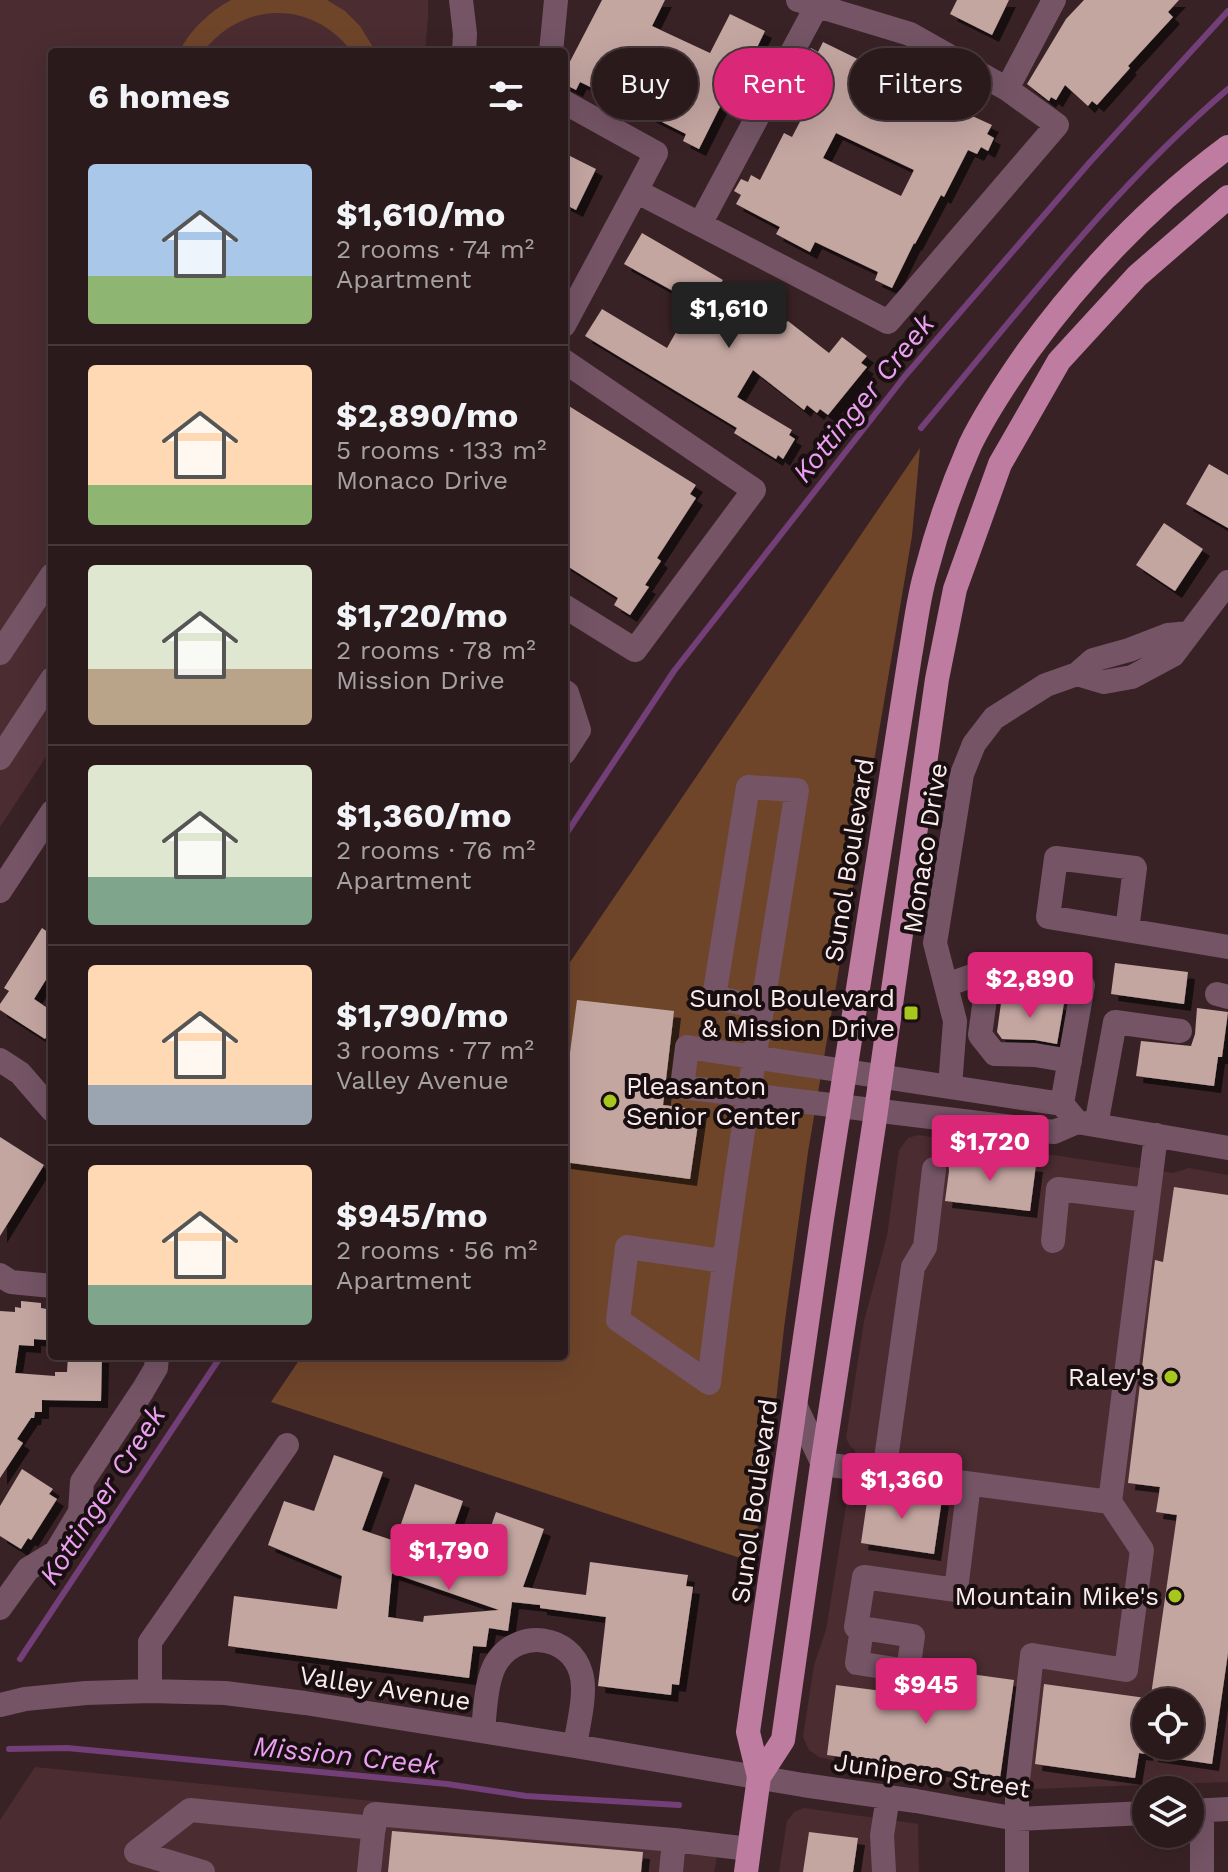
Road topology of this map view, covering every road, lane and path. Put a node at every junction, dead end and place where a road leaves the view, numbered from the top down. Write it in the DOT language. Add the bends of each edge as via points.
graph roads {
  1 [pos="461,0"];
  2 [pos="556,0"];
  3 [pos="1054,0"];
  4 [pos="811,2"];
  5 [pos="464,48"];
  6 [pos="551,48"];
  7 [pos="1007,89"];
  8 [pos="568,104"];
  9 [pos="1228,147"];
  10 [pos="636,191"];
  11 [pos="1228,197"];
  12 [pos="700,224"];
  13 [pos="568,318"];
  14 [pos="568,364"];
  15 [pos="48,581"];
  16 [pos="1228,582"];
  17 [pos="568,608"];
  18 [pos="0,653"];
  19 [pos="48,685"];
  20 [pos="568,696"];
  21 [pos="568,747"];
  22 [pos="0,758"];
  23 [pos="48,824"];
  24 [pos="4,877"];
  25 [pos="1127,930"];
  26 [pos="1228,947"];
  27 [pos="989,970"];
  28 [pos="946,985"];
  29 [pos="763,1008"];
  30 [pos="1180,1031"];
  31 [pos="755,1058"];
  32 [pos="0,1060"];
  33 [pos="1070,1061"];
  34 [pos="845,1071"];
  35 [pos="880,1076"];
  36 [pos="950,1087"];
  37 [pos="750,1095"];
  38 [pos="48,1105"];
  39 [pos="839,1105"];
  40 [pos="876,1110"];
  41 [pos="1078,1117"];
  42 [pos="1156,1135"];
  43 [pos="1228,1148"];
  44 [pos="934,1169"];
  45 [pos="1147,1200"];
  46 [pos="1053,1241"];
  47 [pos="723,1261"];
  48 [pos="0,1275"];
  49 [pos="48,1286"];
  50 [pos="157,1360"];
  51 [pos="796,1407"];
  52 [pos="287,1445"];
  53 [pos="823,1464"];
  54 [pos="884,1473"];
  55 [pos="969,1484"];
  56 [pos="1110,1502"];
  57 [pos="0,1608"];
  58 [pos="862,1628"];
  59 [pos="150,1691"];
  60 [pos="0,1705"];
  61 [pos="483,1731"];
  62 [pos="575,1746"];
  63 [pos="759,1777"];
  64 [pos="888,1797"];
  65 [pos="1228,1809"];
  66 [pos="1204,1810"];
  67 [pos="1132,1814"];
  68 [pos="1017,1819"];
  69 [pos="374,1828"];
  70 [pos="674,1840"];
  71 [pos="1200,1848"];
  72 [pos="747,1860"];
  73 [pos="203,1872"];
  74 [pos="369,1872"];
  75 [pos="671,1872"];
  76 [pos="884,1872"];
  77 [pos="1017,1872"];
  78 [pos="1202,1872"];
  1 -- 5 [label="street"];
  2 -- 6 [label="street"];
  3 -- 7 [label="street"];
  4 -- 7 [label="street" via="910,34"];
  4 -- 12 [label="street"];
  7 -- 12 [label="street" via="1057,125 888,322"];
  8 -- 10 [label="street" via="656,153"];
  9 -- 34 [label="main road, Sunol Boulevard" via="1132,228 1080,284 1002,388 971,443 925,575"];
  10 -- 12 [label="street"];
  10 -- 13 [label="street"];
  11 -- 35 [label="main road, Sunol Boulevard" via="1137,276 1059,361 1000,464 955,589 937,679"];
  14 -- 17 [label="street" via="754,490 635,650"];
  15 -- 18 [label="street"];
  16 -- 28 [label="street, Monaco Drive" via="1189,633 1093,660 994,718 974,744 962,774 935,943"];
  19 -- 22 [label="street"];
  20 -- 21 [label="street" via="579,730"];
  23 -- 24 [label="street"];
  25 -- 26 [label="street"];
  27 -- 28 [label="street"];
  27 -- 33 [label="street" via="980,1035 995,1054"];
  27 -- 33 [label="street" via="1083,985"];
  28 -- 36 [label="street, Monaco Drive" via="955,1021"];
  29 -- 29 [label="street" via="797,790 748,787 714,997"];
  29 -- 31 [label="street"];
  30 -- 41 [label="street" via="1115,1022"];
  31 -- 34 [label="street"];
  31 -- 37 [label="street"];
  31 -- 37 [label="street" via="687,1047 682,1087"];
  32 -- 38 [label="street" via="20,1073"];
  33 -- 41 [label="street"];
  34 -- 35 [label="street"];
  34 -- 39 [label="main road, Sunol Boulevard"];
  35 -- 36 [label="street"];
  35 -- 40 [label="main road, Sunol Boulevard"];
  36 -- 41 [label="street"];
  37 -- 39 [label="street"];
  37 -- 47 [label="street"];
  39 -- 40 [label="street"];
  39 -- 51 [label="main road, Sunol Boulevard"];
  40 -- 41 [label="street" via="1054,1132"];
  40 -- 53 [label="main road, Sunol Boulevard"];
  41 -- 42 [label="street"];
  42 -- 43 [label="street"];
  42 -- 45 [label="street"];
  44 -- 54 [label="street" via="925,1247 913,1267"];
  45 -- 46 [label="street" via="1058,1189"];
  45 -- 56 [label="street"];
  47 -- 47 [label="street" via="627,1247 618,1320 709,1383"];
  48 -- 49 [label="street" via="11,1282"];
  50 -- 57 [label="street" via="143,1390 82,1482 80,1512 56,1552 28,1569"];
  51 -- 53 [label="street"];
  51 -- 63 [label="main road, Sunol Boulevard" via="748,1732"];
  52 -- 59 [label="street" via="150,1642"];
  53 -- 54 [label="street"];
  53 -- 63 [label="main road, Sunol Boulevard" via="783,1740"];
  54 -- 55 [label="street"];
  55 -- 56 [label="street"];
  55 -- 58 [label="street" via="956,1590 864,1577 856,1627"];
  56 -- 68 [label="street" via="1142,1550 1126,1670 1032,1655"];
  59 -- 60 [label="street, Valley Avenue"];
  59 -- 61 [label="street, Valley Avenue" via="225,1693"];
  61 -- 62 [label="street, Valley Avenue"];
  61 -- 62 [label="street" via="496,1661 508,1648 541,1639 566,1650 581,1672"];
  62 -- 63 [label="street, Valley Avenue"];
  63 -- 64 [label="street, Junipero Street"];
  63 -- 72 [label="main road, Sunol Boulevard"];
  64 -- 68 [label="street, Junipero Street"];
  64 -- 76 [label="street"];
  65 -- 66 [label="street"];
  67 -- 68 [label="street, Junipero Street"];
  68 -- 77 [label="street"];
  69 -- 70 [label="street" via="375,1814"];
  69 -- 73 [label="street" via="190,1810 136,1852"];
  69 -- 74 [label="street"];
  70 -- 72 [label="street"];
  70 -- 75 [label="street"];
  71 -- 78 [label="street"];
}
